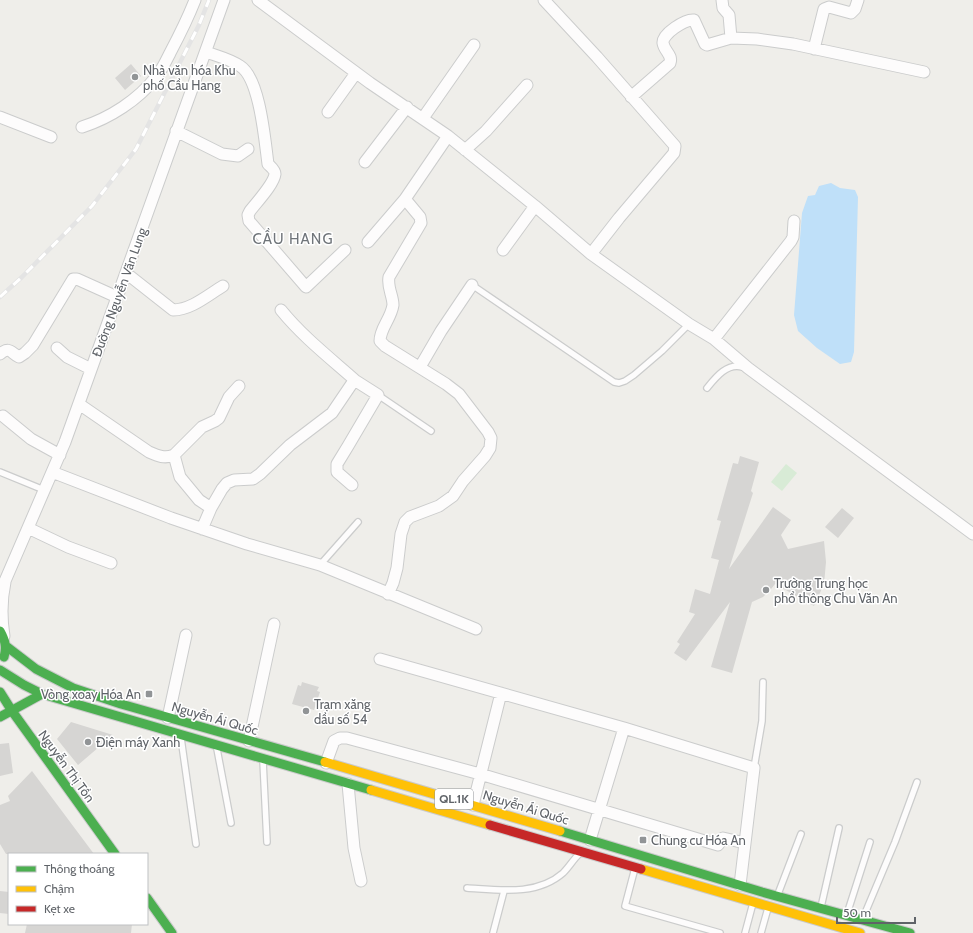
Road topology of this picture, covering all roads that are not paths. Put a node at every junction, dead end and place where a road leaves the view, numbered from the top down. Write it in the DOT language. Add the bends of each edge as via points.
graph roads {
  1 [pos="195,0"];
  2 [pos="224,0"];
  3 [pos="258,0"];
  4 [pos="544,0"];
  5 [pos="722,0"];
  6 [pos="858,0"];
  7 [pos="731,38"];
  8 [pos="474,45"];
  9 [pos="814,49"];
  10 [pos="206,52"];
  11 [pos="356,72"];
  12 [pos="924,72"];
  13 [pos="527,85"];
  14 [pos="631,97"];
  15 [pos="407,107"];
  16 [pos="328,112"];
  17 [pos="0,117"];
  18 [pos="423,118"];
  19 [pos="82,127"];
  20 [pos="176,131"];
  21 [pos="448,136"];
  22 [pos="51,137"];
  23 [pos="248,149"];
  24 [pos="465,150"];
  25 [pos="365,162"];
  26 [pos="405,199"];
  27 [pos="535,206"];
  28 [pos="794,220"];
  29 [pos="368,242"];
  30 [pos="346,250"];
  31 [pos="502,250"];
  32 [pos="591,254"];
  33 [pos="126,273"];
  34 [pos="472,285"];
  35 [pos="223,286"];
  36 [pos="117,297"];
  37 [pos="281,310"];
  38 [pos="689,324"];
  39 [pos="714,339"];
  40 [pos="57,348"];
  41 [pos="0,354"];
  42 [pos="420,367"];
  43 [pos="748,368"];
  44 [pos="91,369"];
  45 [pos="356,380"];
  46 [pos="238,386"];
  47 [pos="707,388"];
  48 [pos="378,395"];
  49 [pos="79,404"];
  50 [pos="3,416"];
  51 [pos="431,431"];
  52 [pos="60,455"];
  53 [pos="174,455"];
  54 [pos="0,472"];
  55 [pos="52,472"];
  56 [pos="352,485"];
  57 [pos="44,490"];
  58 [pos="211,508"];
  59 [pos="358,522"];
  60 [pos="28,528"];
  61 [pos="202,529"];
  62 [pos="973,534"];
  63 [pos="111,563"];
  64 [pos="320,565"];
  65 [pos="2,585"];
  66 [pos="388,594"];
  67 [pos="274,624"];
  68 [pos="476,629"];
  69 [pos="186,636"];
  70 [pos="3,638"];
  71 [pos="380,660"];
  72 [pos="0,664"];
  73 [pos="0,670"];
  74 [pos="763,682"];
  75 [pos="0,692"];
  76 [pos="501,693"];
  77 [pos="42,694"];
  78 [pos="12,711"];
  79 [pos="0,718"];
  80 [pos="168,718"];
  81 [pos="624,728"];
  82 [pos="181,736"];
  83 [pos="249,741"];
  84 [pos="217,746"];
  85 [pos="300,755"];
  86 [pos="263,760"];
  87 [pos="326,763"];
  88 [pos="754,768"];
  89 [pos="295,769"];
  90 [pos="480,774"];
  91 [pos="917,782"];
  92 [pos="348,784"];
  93 [pos="472,805"];
  94 [pos="600,808"];
  95 [pos="231,823"];
  96 [pos="839,828"];
  97 [pos="801,834"];
  98 [pos="590,840"];
  99 [pos="266,842"];
  100 [pos="870,842"];
  101 [pos="745,843"];
  102 [pos="196,844"];
  103 [pos="580,852"];
  104 [pos="114,853"];
  105 [pos="635,868"];
  106 [pos="361,881"];
  107 [pos="740,885"];
  108 [pos="467,888"];
  109 [pos="504,891"];
  110 [pos="778,896"];
  111 [pos="148,899"];
  112 [pos="754,903"];
  113 [pos="768,907"];
  114 [pos="821,908"];
  115 [pos="846,915"];
  116 [pos="862,920"];
  117 [pos="172,933"];
  118 [pos="493,933"];
  119 [pos="720,933"];
  120 [pos="745,933"];
  121 [pos="761,933"];
  122 [pos="860,933"];
  123 [pos="910,933"];
  1 -- 19 [label="street" via="174,45 151,84 123,107"];
  2 -- 10 [label="street, Đường Nguyễn Văn Lung"];
  3 -- 11 [label="street"];
  4 -- 14 [label="street" via="597,56"];
  5 -- 7 [label="street" via="723,8 729,15"];
  6 -- 9 [label="street" via="851,13 829,7 824,9"];
  7 -- 9 [label="street" via="757,39"];
  7 -- 14 [label="street" via="706,44 694,20 678,25 663,41 670,56 670,63"];
  8 -- 18 [label="street"];
  9 -- 12 [label="street"];
  10 -- 20 [label="street, Đường Nguyễn Văn Lung"];
  10 -- 30 [label="street" via="240,66 247,72 259,102 268,164 275,174 273,181 250,211 249,222 306,287"];
  11 -- 15 [label="street"];
  11 -- 16 [label="street"];
  13 -- 24 [label="street"];
  14 -- 32 [label="street" via="675,146 675,150"];
  15 -- 18 [label="street"];
  15 -- 25 [label="street"];
  17 -- 22 [label="street"];
  18 -- 21 [label="street"];
  20 -- 23 [label="street" via="222,154 238,156"];
  20 -- 33 [label="street, Đường Nguyễn Văn Lung"];
  21 -- 24 [label="street"];
  21 -- 26 [label="street"];
  24 -- 27 [label="street"];
  26 -- 29 [label="street"];
  26 -- 42 [label="street" via="418,214 421,223 389,278 393,305 380,343"];
  27 -- 31 [label="street"];
  27 -- 32 [label="street"];
  28 -- 39 [label="street" via="791,241"];
  32 -- 38 [label="street"];
  33 -- 35 [label="street" via="173,310 181,310 196,303"];
  33 -- 36 [label="street, Đường Nguyễn Văn Lung"];
  34 -- 38 [label="lane" via="619,383 634,375"];
  34 -- 42 [label="street"];
  36 -- 41 [label="street" via="73,280 26,353 19,357 6,350"];
  36 -- 44 [label="street, Đường Nguyễn Văn Lung"];
  37 -- 45 [label="street" via="321,351"];
  38 -- 39 [label="street"];
  39 -- 43 [label="street"];
  40 -- 44 [label="street"];
  42 -- 66 [label="street" via="459,394 488,432 492,442 485,456 453,496 439,506 410,517 405,522 397,568"];
  43 -- 47 [label="lane" via="730,366"];
  43 -- 62 [label="street"];
  44 -- 49 [label="street, Đường Nguyễn Văn Lung"];
  45 -- 48 [label="street"];
  45 -- 58 [label="street" via="332,413 290,445 253,479 227,483"];
  46 -- 53 [label="street" via="229,397 219,418 202,427"];
  48 -- 51 [label="lane"];
  48 -- 56 [label="street" via="337,464 337,472"];
  49 -- 52 [label="street, Đường Nguyễn Văn Lung"];
  49 -- 53 [label="street" via="149,452 162,457"];
  50 -- 52 [label="street" via="31,439"];
  52 -- 55 [label="street, Đường Nguyễn Văn Lung"];
  53 -- 58 [label="street" via="180,477 198,500"];
  54 -- 57 [label="lane"];
  55 -- 57 [label="street, Đường Nguyễn Văn Lung"];
  55 -- 61 [label="street"];
  57 -- 60 [label="street, Đường Nguyễn Văn Lung"];
  58 -- 61 [label="street"];
  59 -- 64 [label="lane"];
  60 -- 63 [label="street"];
  60 -- 65 [label="street, Đường Nguyễn Văn Lung"];
  61 -- 64 [label="street"];
  64 -- 66 [label="street"];
  65 -- 70 [label="street, Đường Nguyễn Văn Lung"];
  66 -- 68 [label="street"];
  67 -- 83 [label="street"];
  69 -- 80 [label="street"];
  70 -- 72 [label="main road" via="6,654"];
  70 -- 80 [label="main road, Nguyễn Ái Quốc / QL.1K" via="36,669 73,688"];
  71 -- 76 [label="street"];
  73 -- 77 [label="main road, Nguyễn Ái Quốc / QL.1K"];
  74 -- 88 [label="lane" via="762,721"];
  75 -- 78 [label="main road, Nguyễn Thị Tồn"];
  76 -- 81 [label="street"];
  76 -- 90 [label="street"];
  77 -- 78 [label="main road"];
  77 -- 82 [label="main road, Nguyễn Ái Quốc / QL.1K"];
  78 -- 79 [label="main road"];
  78 -- 104 [label="main road, Nguyễn Thị Tồn"];
  80 -- 83 [label="main road, Nguyễn Ái Quốc / QL.1K"];
  81 -- 88 [label="street"];
  81 -- 94 [label="street"];
  82 -- 84 [label="main road, Nguyễn Ái Quốc / QL.1K"];
  82 -- 102 [label="lane"];
  83 -- 85 [label="main road, Nguyễn Ái Quốc / QL.1K"];
  84 -- 86 [label="main road, Nguyễn Ái Quốc / QL.1K"];
  84 -- 95 [label="lane"];
  85 -- 87 [label="main road, Nguyễn Ái Quốc / QL.1K"];
  85 -- 89 [label="main road"];
  86 -- 89 [label="main road, Nguyễn Ái Quốc / QL.1K"];
  86 -- 99 [label="lane"];
  87 -- 90 [label="street" via="334,741 343,738"];
  87 -- 93 [label="main road, Nguyễn Ái Quốc / QL.1K"];
  88 -- 101 [label="street"];
  89 -- 92 [label="main road, Nguyễn Ái Quốc / QL.1K"];
  90 -- 93 [label="street"];
  90 -- 94 [label="street"];
  91 -- 116 [label="lane"];
  92 -- 103 [label="main road, Nguyễn Ái Quốc / QL.1K"];
  92 -- 106 [label="street" via="354,848"];
  93 -- 98 [label="main road, Nguyễn Ái Quốc / QL.1K"];
  94 -- 98 [label="street"];
  94 -- 101 [label="street" via="718,845 723,838"];
  96 -- 114 [label="lane"];
  97 -- 110 [label="lane"];
  98 -- 107 [label="main road, Nguyễn Ái Quốc / QL.1K"];
  100 -- 115 [label="lane"];
  101 -- 107 [label="street"];
  103 -- 105 [label="main road, Nguyễn Ái Quốc / QL.1K"];
  103 -- 109 [label="lane" via="553,880 531,888"];
  105 -- 112 [label="main road, Nguyễn Ái Quốc / QL.1K"];
  105 -- 119 [label="lane" via="625,906"];
  107 -- 110 [label="main road, Nguyễn Ái Quốc / QL.1K"];
  108 -- 109 [label="lane"];
  109 -- 118 [label="lane"];
  110 -- 114 [label="main road, Nguyễn Ái Quốc / QL.1K"];
  111 -- 117 [label="main road"];
  112 -- 113 [label="main road, Nguyễn Ái Quốc / QL.1K"];
  112 -- 120 [label="lane"];
  113 -- 121 [label="lane"];
  113 -- 122 [label="main road, Nguyễn Ái Quốc / QL.1K"];
  114 -- 115 [label="main road, Nguyễn Ái Quốc / QL.1K"];
  115 -- 116 [label="main road, Nguyễn Ái Quốc / QL.1K"];
  116 -- 123 [label="main road, Nguyễn Ái Quốc / QL.1K"];
}
